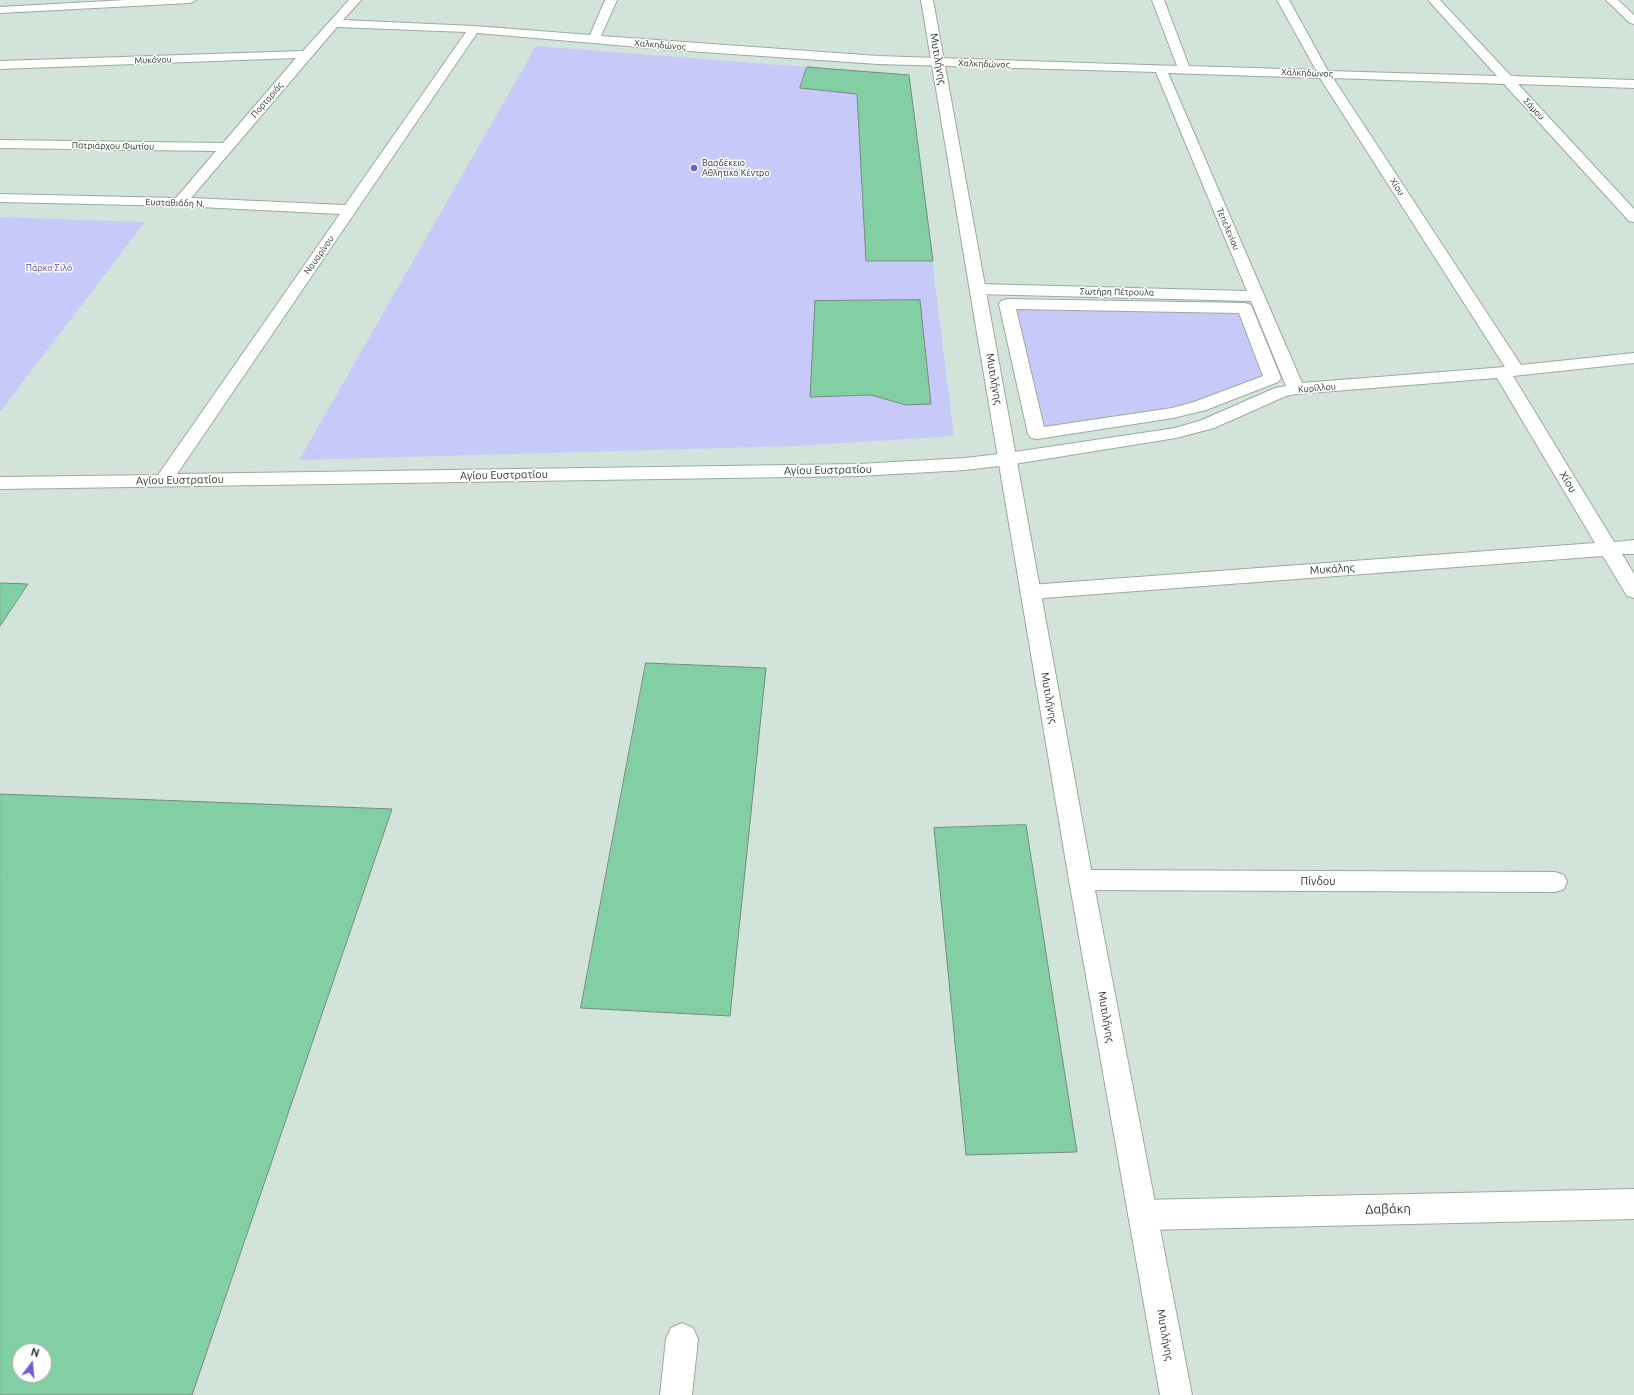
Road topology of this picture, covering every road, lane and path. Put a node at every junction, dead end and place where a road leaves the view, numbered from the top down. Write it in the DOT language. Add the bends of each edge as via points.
graph roads {
  1 [pos="190,0"];
  2 [pos="355,0"];
  3 [pos="611,0"];
  4 [pos="927,0"];
  5 [pos="1158,0"];
  6 [pos="1283,0"];
  7 [pos="1434,0"];
  8 [pos="1612,0"];
  9 [pos="0,10"];
  10 [pos="1634,21"];
  11 [pos="334,23"];
  12 [pos="474,30"];
  13 [pos="594,39"];
  14 [pos="306,54"];
  15 [pos="939,62"];
  16 [pos="0,65"];
  17 [pos="1160,68"];
  18 [pos="1184,69"];
  19 [pos="1324,74"];
  20 [pos="1506,79"];
  21 [pos="1634,84"];
  22 [pos="0,144"];
  23 [pos="226,147"];
  24 [pos="0,198"];
  25 [pos="180,202"];
  26 [pos="350,210"];
  27 [pos="1634,218"];
  28 [pos="978,289"];
  29 [pos="1256,296"];
  30 [pos="1008,304"];
  31 [pos="1634,358"];
  32 [pos="1509,372"];
  33 [pos="1296,389"];
  34 [pos="1008,459"];
  35 [pos="164,480"];
  36 [pos="0,483"];
  37 [pos="1634,547"];
  38 [pos="1609,548"];
  39 [pos="1634,591"];
  40 [pos="1030,592"];
  41 [pos="1081,880"];
  42 [pos="1555,882"];
  43 [pos="1634,1204"];
  44 [pos="1143,1215"];
  45 [pos="682,1339"];
  46 [pos="676,1395"];
  47 [pos="1176,1395"];
  1 -- 9 [label="street"];
  2 -- 11 [label="street, Πορταριάς"];
  3 -- 13 [label="street"];
  4 -- 15 [label="street, Μυτιλήνης"];
  5 -- 18 [label="street"];
  6 -- 19 [label="street, Χίου"];
  7 -- 20 [label="street, Σάμου"];
  8 -- 10 [label="street"];
  11 -- 12 [label="street, Χαλκηδώνος"];
  11 -- 14 [label="street, Πορταριάς"];
  12 -- 13 [label="street, Χαλκηδώνος"];
  12 -- 26 [label="street, Ναυαρίνου"];
  13 -- 15 [label="street, Χαλκηδώνος" via="788,55"];
  14 -- 16 [label="street, Μυκόνου"];
  14 -- 23 [label="street, Πορταριάς"];
  15 -- 17 [label="street, Χαλκηδώνος"];
  15 -- 28 [label="street, Μυτιλήνης"];
  17 -- 18 [label="street, Χαλκηδώνος"];
  17 -- 29 [label="street, Τεπελενίου"];
  18 -- 19 [label="street, Χαλκηδώνος"];
  19 -- 20 [label="street, Χαλκηδώνος"];
  19 -- 32 [label="street, Χίου"];
  20 -- 21 [label="street, Χαλκηδώνος"];
  20 -- 27 [label="street, Σάμου"];
  22 -- 23 [label="street, Πατριάρχου Φωτίου"];
  23 -- 25 [label="street, Πορταριάς"];
  24 -- 25 [label="street, Ευσταθιάδη Ν."];
  25 -- 26 [label="street, Ευσταθιάδη Ν."];
  26 -- 35 [label="street, Ναυαρίνου"];
  28 -- 29 [label="street, Σωτήρη Πέτρουλα"];
  28 -- 34 [label="street, Μυτιλήνης"];
  29 -- 33 [label="street, Τεπελενίου"];
  30 -- 30 [label="street" via="1036,434 1173,413 1200,406 1272,378 1244,308"];
  31 -- 32 [label="street, Κυρίλλου"];
  32 -- 33 [label="street, Κυρίλλου"];
  32 -- 38 [label="street, Χίου"];
  33 -- 34 [label="street, Κυρίλλου" via="1281,392 1208,424 1176,432"];
  34 -- 35 [label="street, Αγίου Ευστρατίου" via="931,467 859,470"];
  34 -- 40 [label="street, Μυτιλήνης"];
  35 -- 36 [label="street, Αγίου Ευστρατίου"];
  37 -- 38 [label="street, Μυκάλης"];
  38 -- 39 [label="street, Χίου"];
  38 -- 40 [label="street, Μυκάλης"];
  40 -- 41 [label="street, Μυτιλήνης"];
  41 -- 42 [label="street, Πίνδου"];
  41 -- 44 [label="street, Μυτιλήνης"];
  43 -- 44 [label="street, Δαβάκη"];
  44 -- 47 [label="street, Μυτιλήνης"];
  45 -- 46 [label="street"];
}
